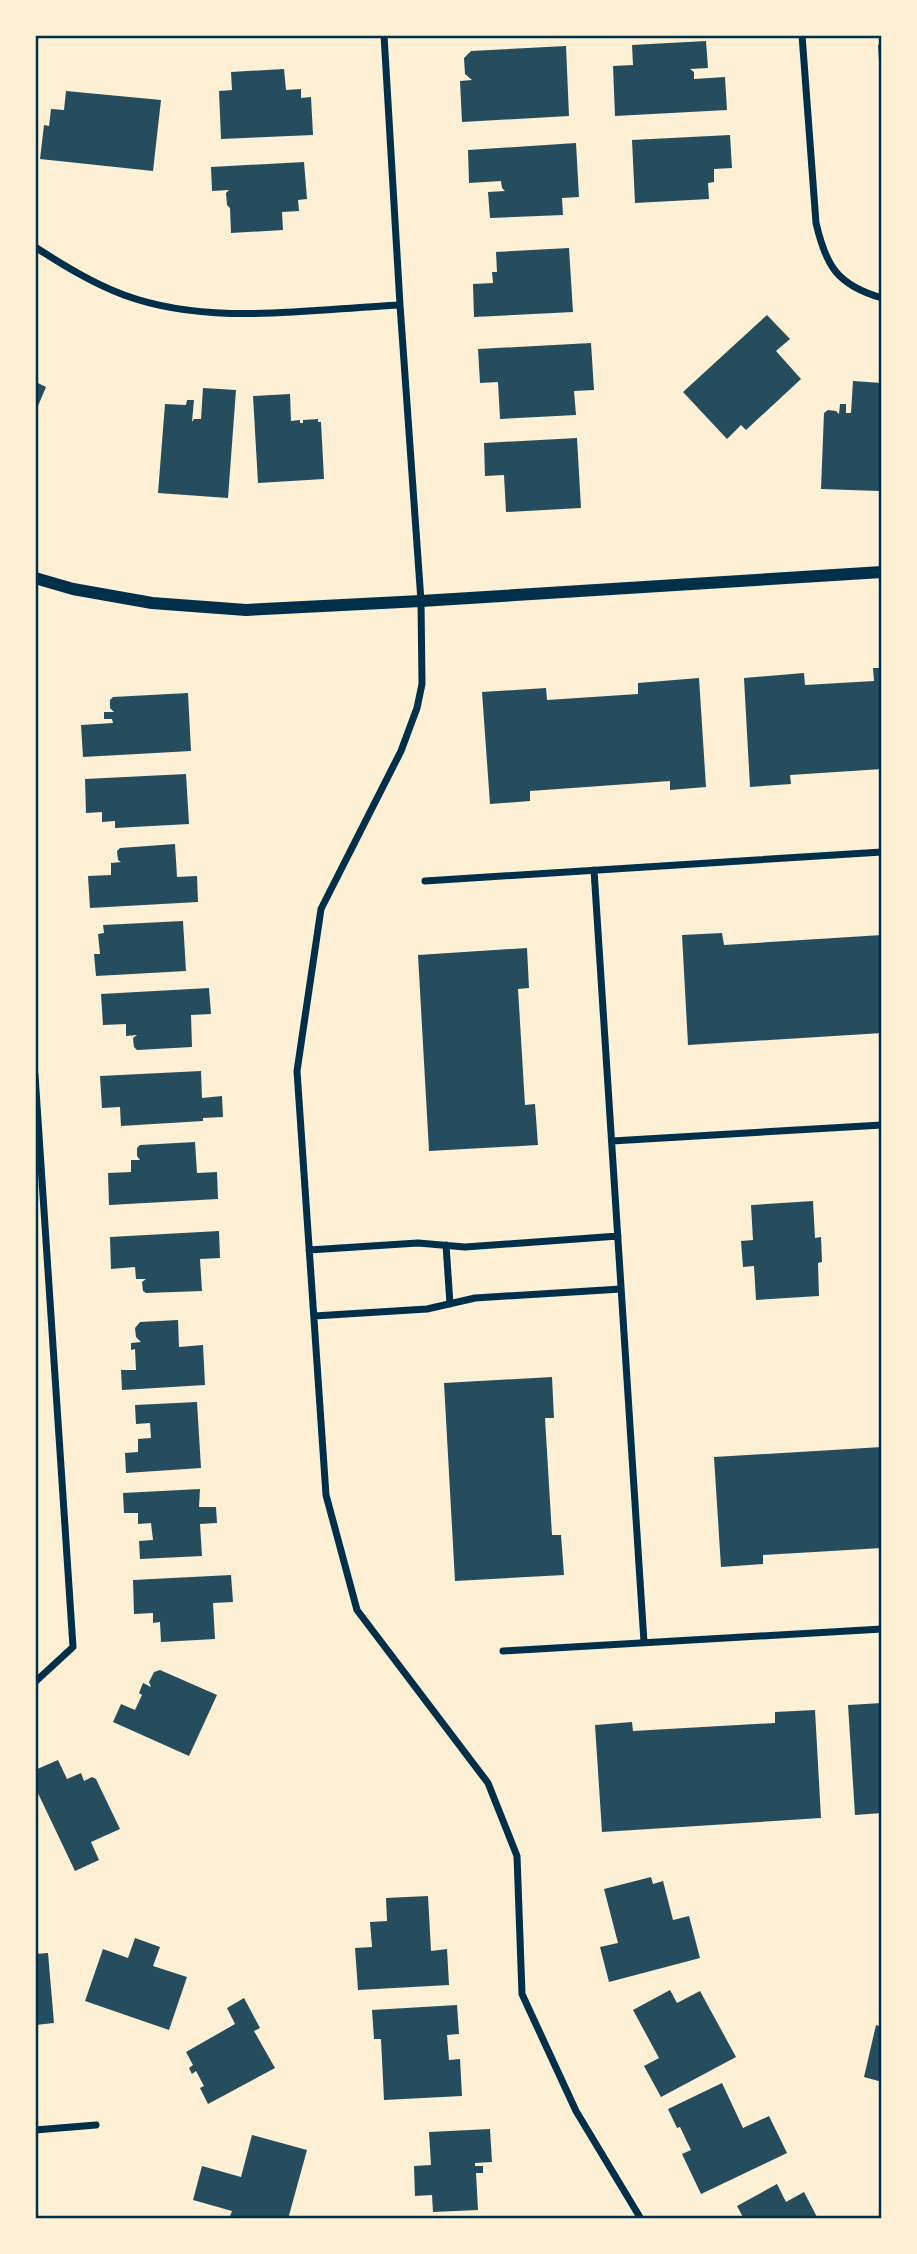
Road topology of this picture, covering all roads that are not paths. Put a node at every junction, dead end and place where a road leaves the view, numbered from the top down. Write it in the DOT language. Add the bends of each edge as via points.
graph roads {
  1 [pos="384,35"];
  2 [pos="802,35"];
  3 [pos="35,247"];
  4 [pos="882,298"];
  5 [pos="400,305"];
  6 [pos="882,572"];
  7 [pos="35,578"];
  8 [pos="421,601"];
  9 [pos="882,852"];
  10 [pos="594,870"];
  11 [pos="425,881"];
  12 [pos="35,1075"];
  13 [pos="882,1125"];
  14 [pos="612,1141"];
  15 [pos="618,1237"];
  16 [pos="446,1245"];
  17 [pos="309,1250"];
  18 [pos="621,1289"];
  19 [pos="450,1304"];
  20 [pos="314,1316"];
  21 [pos="882,1629"];
  22 [pos="644,1643"];
  23 [pos="503,1651"];
  24 [pos="35,1682"];
  25 [pos="96,2125"];
  26 [pos="35,2130"];
  27 [pos="641,2219"];
  1 -- 5 [label="street"];
  2 -- 4 [label="street" via="816,223 823,253 839,277"];
  3 -- 5 [label="street" via="74,272 125,295 182,309 242,314"];
  5 -- 8 [label="street"];
  6 -- 8 [label="street"];
  7 -- 8 [label="street" via="110,596 197,608 246,610"];
  8 -- 17 [label="street" via="422,684 417,708 401,751 321,909 297,1071"];
  9 -- 10 [label="street"];
  10 -- 11 [label="street"];
  10 -- 14 [label="street"];
  12 -- 24 [label="street" via="74,1647"];
  13 -- 14 [label="street"];
  14 -- 15 [label="street"];
  15 -- 16 [label="street"];
  15 -- 18 [label="street"];
  16 -- 17 [label="street"];
  16 -- 19 [label="street"];
  17 -- 20 [label="street"];
  18 -- 19 [label="street" via="475,1298"];
  18 -- 22 [label="street"];
  19 -- 20 [label="street"];
  20 -- 27 [label="street" via="326,1495 357,1610 488,1783 517,1856 522,1994 576,2111"];
  21 -- 22 [label="street"];
  22 -- 23 [label="street"];
  25 -- 26 [label="street"];
}
